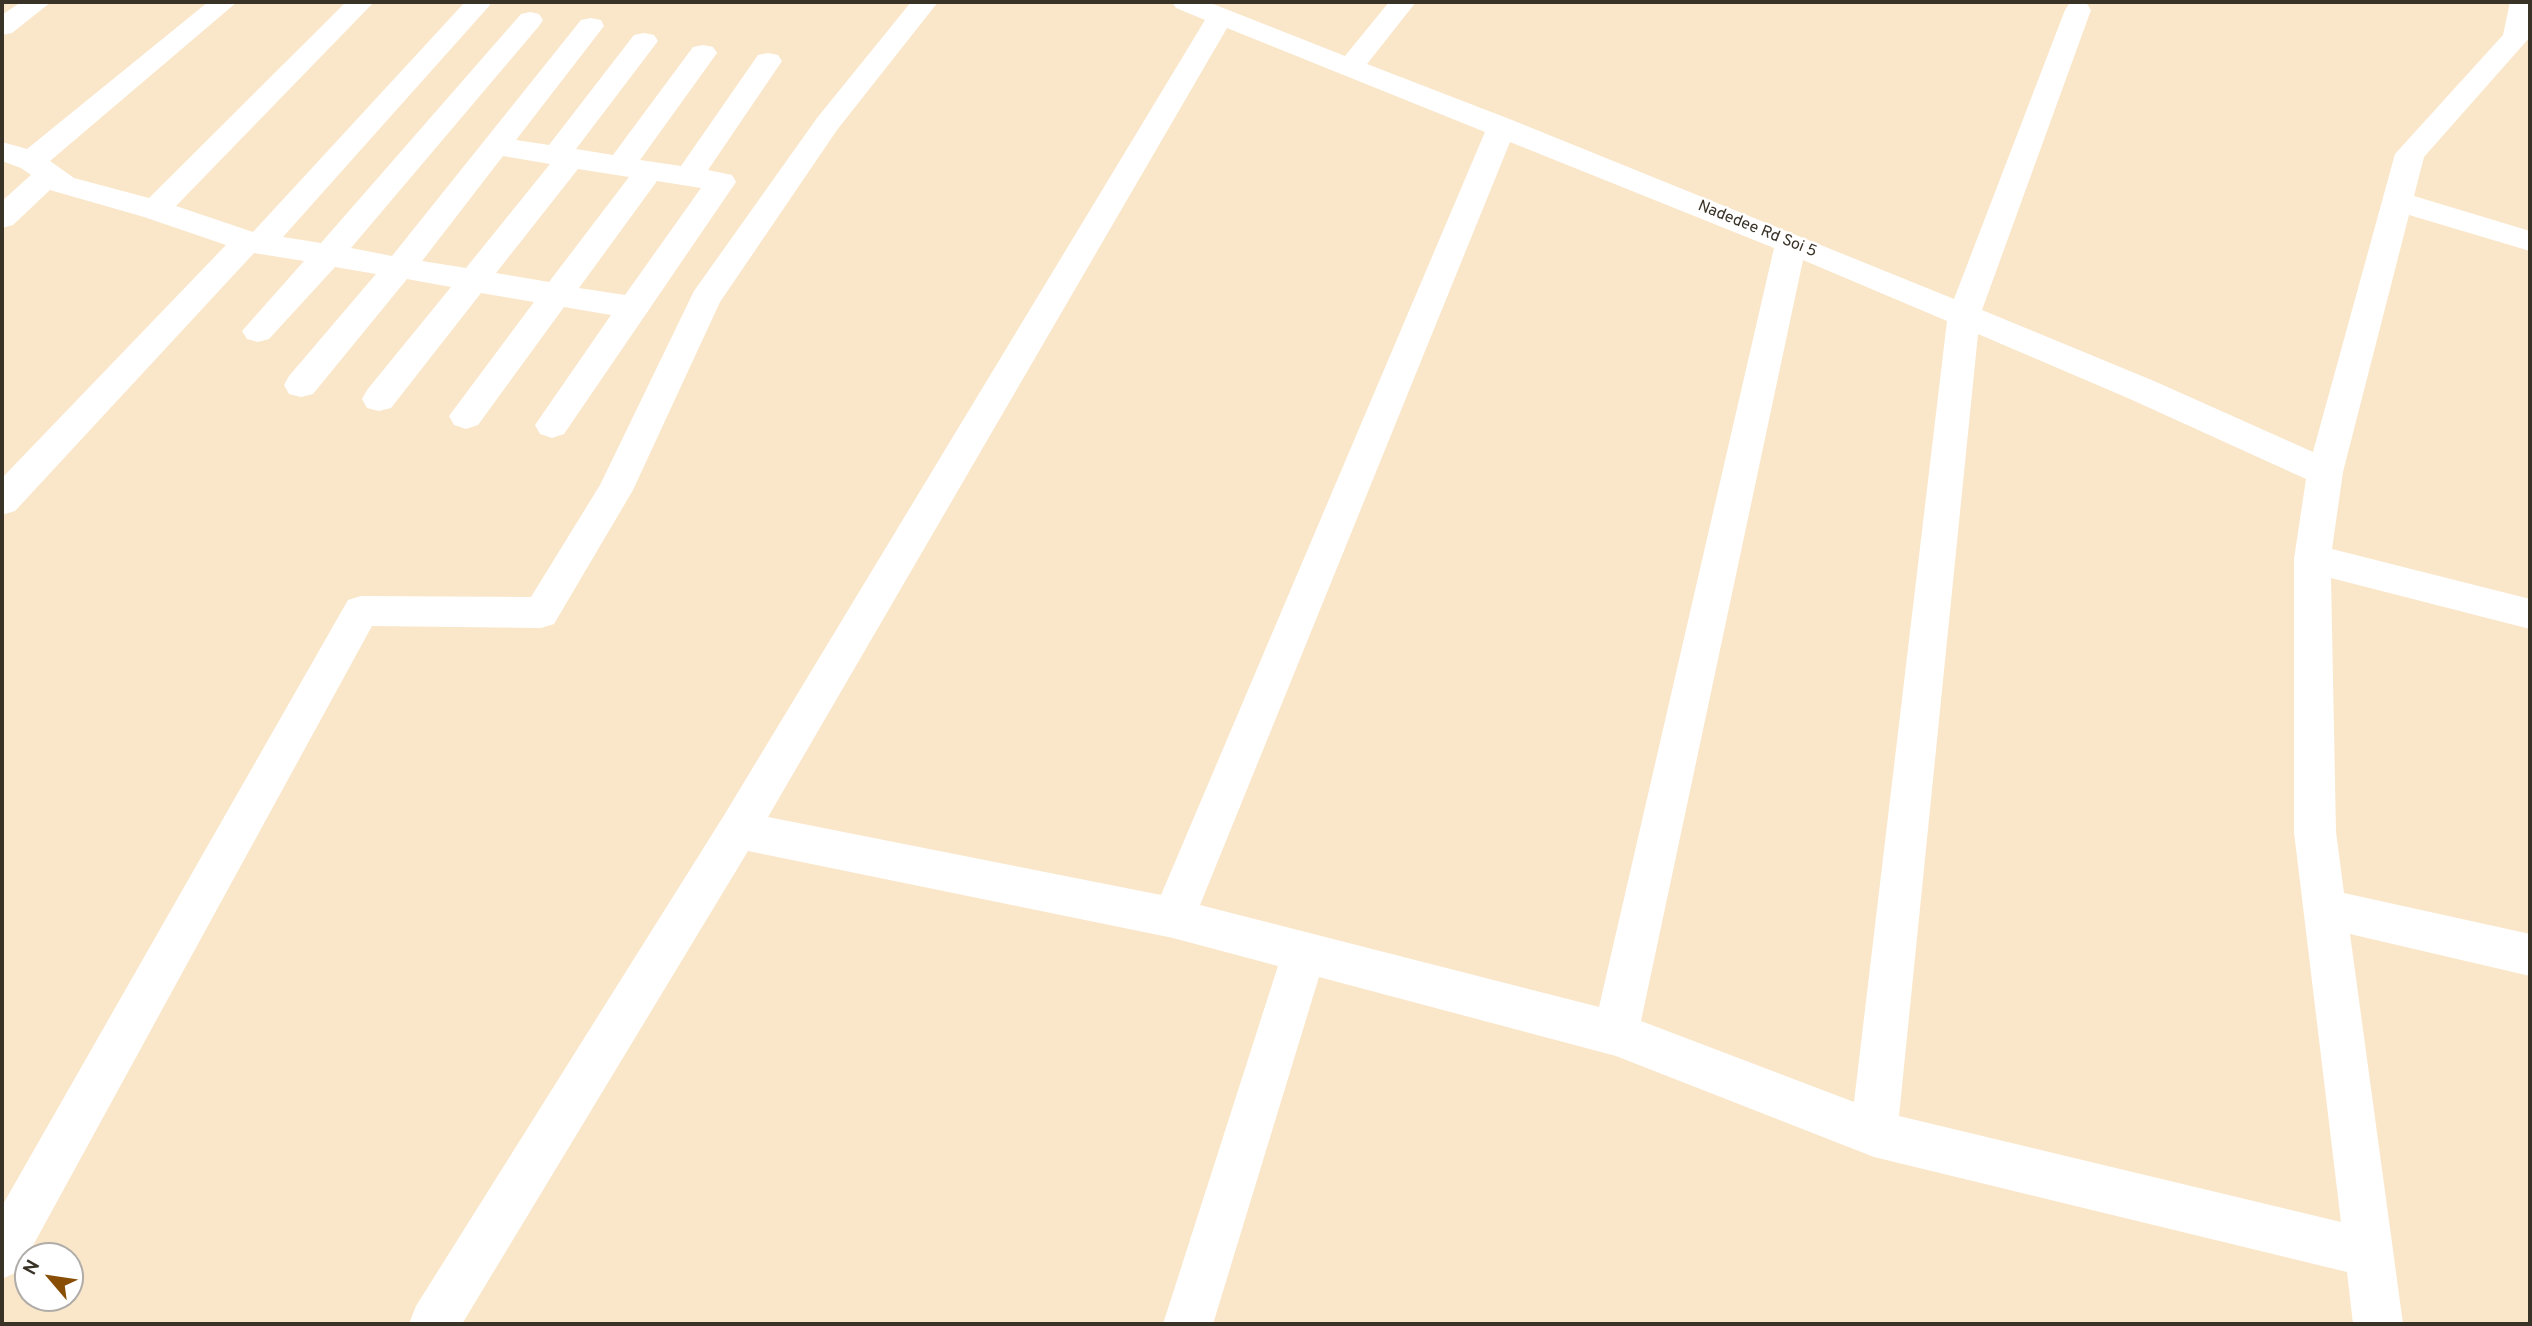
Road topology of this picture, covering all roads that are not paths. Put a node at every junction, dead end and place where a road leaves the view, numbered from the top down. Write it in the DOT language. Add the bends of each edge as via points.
graph roads {
  1 [pos="38,2"];
  2 [pos="224,2"];
  3 [pos="361,2"];
  4 [pos="925,2"];
  5 [pos="1185,2"];
  6 [pos="1403,2"];
  7 [pos="2524,2"];
  8 [pos="477,5"];
  9 [pos="2078,10"];
  10 [pos="1221,16"];
  11 [pos="530,20"];
  12 [pos="591,26"];
  13 [pos="2,27"];
  14 [pos="644,41"];
  15 [pos="704,53"];
  16 [pos="768,61"];
  17 [pos="1350,66"];
  18 [pos="1502,126"];
  19 [pos="496,146"];
  20 [pos="2,151"];
  21 [pos="564,157"];
  22 [pos="40,168"];
  23 [pos="635,168"];
  24 [pos="689,176"];
  25 [pos="2398,202"];
  26 [pos="155,210"];
  27 [pos="2,218"];
  28 [pos="2530,241"];
  29 [pos="253,242"];
  30 [pos="1791,243"];
  31 [pos="328,255"];
  32 [pos="400,267"];
  33 [pos="473,280"];
  34 [pos="556,294"];
  35 [pos="633,308"];
  36 [pos="1964,315"];
  37 [pos="258,331"];
  38 [pos="301,384"];
  39 [pos="379,398"];
  40 [pos="466,416"];
  41 [pos="552,425"];
  42 [pos="2325,471"];
  43 [pos="2,501"];
  44 [pos="2312,558"];
  45 [pos="2530,614"];
  46 [pos="738,830"];
  47 [pos="2323,908"];
  48 [pos="1173,918"];
  49 [pos="1304,954"];
  50 [pos="2530,956"];
  51 [pos="1616,1034"];
  52 [pos="1874,1133"];
  53 [pos="2,1254"];
  54 [pos="2369,1254"];
  55 [pos="434,1324"];
  56 [pos="1188,1324"];
  57 [pos="2378,1324"];
  1 -- 13 [label="street"];
  2 -- 22 [label="street"];
  3 -- 26 [label="street"];
  4 -- 53 [label="street" via="827,124 705,299 615,490 541,613 361,611"];
  5 -- 10 [label="street, Nadedee Rd Soi 5"];
  6 -- 17 [label="street"];
  7 -- 25 [label="street" via="2516,37 2410,154"];
  8 -- 29 [label="street"];
  9 -- 36 [label="street"];
  10 -- 17 [label="street, Nadedee Rd Soi 5"];
  10 -- 46 [label="street"];
  11 -- 31 [label="street"];
  12 -- 19 [label="street"];
  14 -- 21 [label="street"];
  15 -- 23 [label="street"];
  16 -- 24 [label="street"];
  17 -- 18 [label="street, Nadedee Rd Soi 5"];
  18 -- 30 [label="street, Nadedee Rd Soi 5"];
  18 -- 48 [label="street"];
  19 -- 21 [label="street"];
  19 -- 32 [label="street"];
  20 -- 22 [label="street"];
  21 -- 23 [label="street"];
  21 -- 33 [label="street"];
  22 -- 26 [label="street" via="63,185"];
  22 -- 27 [label="street"];
  23 -- 24 [label="street"];
  23 -- 34 [label="street"];
  24 -- 35 [label="street" via="721,182"];
  25 -- 28 [label="street"];
  25 -- 42 [label="street"];
  26 -- 29 [label="street"];
  29 -- 31 [label="street"];
  29 -- 43 [label="street"];
  30 -- 36 [label="street, Nadedee Rd Soi 5"];
  30 -- 51 [label="street"];
  31 -- 32 [label="street"];
  31 -- 37 [label="street"];
  32 -- 33 [label="street"];
  32 -- 38 [label="street"];
  33 -- 34 [label="street"];
  33 -- 39 [label="street"];
  34 -- 35 [label="street"];
  34 -- 40 [label="street"];
  35 -- 41 [label="street"];
  36 -- 42 [label="street, Nadedee Rd Soi 5"];
  36 -- 52 [label="street"];
  42 -- 44 [label="street"];
  44 -- 45 [label="street"];
  44 -- 47 [label="street" via="2315,832"];
  46 -- 48 [label="street"];
  46 -- 55 [label="street"];
  47 -- 50 [label="street"];
  47 -- 54 [label="street"];
  48 -- 49 [label="street"];
  49 -- 51 [label="street"];
  49 -- 56 [label="street"];
  51 -- 52 [label="street"];
  52 -- 54 [label="street"];
  54 -- 57 [label="street"];
}
